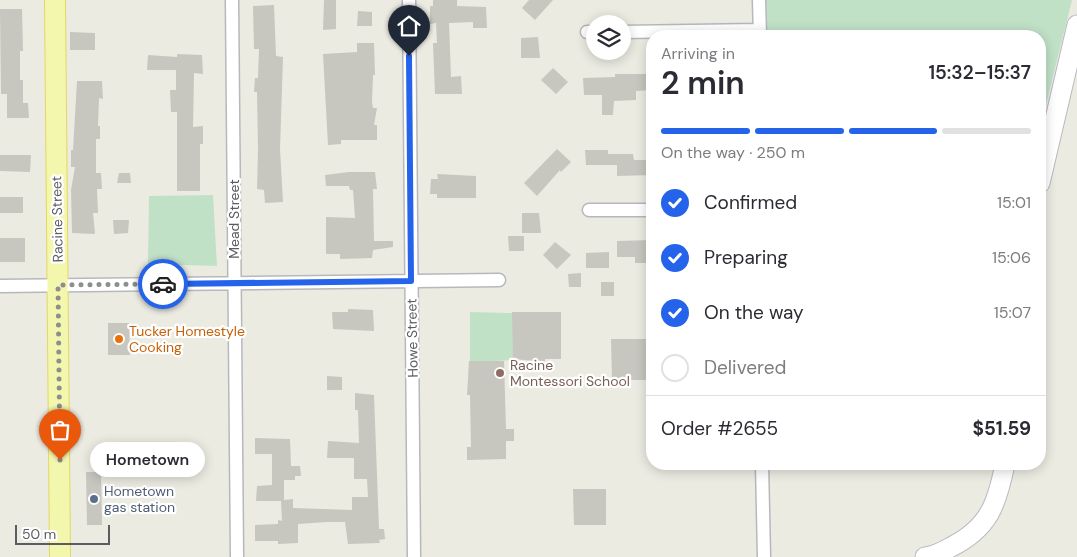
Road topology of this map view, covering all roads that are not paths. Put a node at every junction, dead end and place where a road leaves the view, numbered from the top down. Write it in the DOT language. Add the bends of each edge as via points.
graph roads {
  1 [pos="56,0"];
  2 [pos="232,0"];
  3 [pos="408,0"];
  4 [pos="759,0"];
  5 [pos="1077,24"];
  6 [pos="760,30"];
  7 [pos="631,32"];
  8 [pos="646,32"];
  9 [pos="1046,158"];
  10 [pos="589,210"];
  11 [pos="646,210"];
  12 [pos="499,280"];
  13 [pos="411,281"];
  14 [pos="235,283"];
  15 [pos="58,285"];
  16 [pos="0,286"];
  17 [pos="762,470"];
  18 [pos="1003,470"];
  19 [pos="60,557"];
  20 [pos="237,557"];
  21 [pos="414,557"];
  22 [pos="764,557"];
  23 [pos="925,557"];
  1 -- 15 [label="main road, Racine Street"];
  2 -- 14 [label="street, Mead Street"];
  3 -- 13 [label="street, Howe Street"];
  4 -- 6 [label="street"];
  5 -- 9 [label="street"];
  7 -- 8 [label="street"];
  10 -- 11 [label="street"];
  12 -- 13 [label="street"];
  13 -- 14 [label="street"];
  13 -- 21 [label="street, Howe Street"];
  14 -- 15 [label="street"];
  14 -- 20 [label="street, Mead Street"];
  15 -- 16 [label="street"];
  15 -- 19 [label="main road, Racine Street"];
  17 -- 22 [label="street"];
  18 -- 23 [label="street" via="987,519 970,538 934,556"];
}
